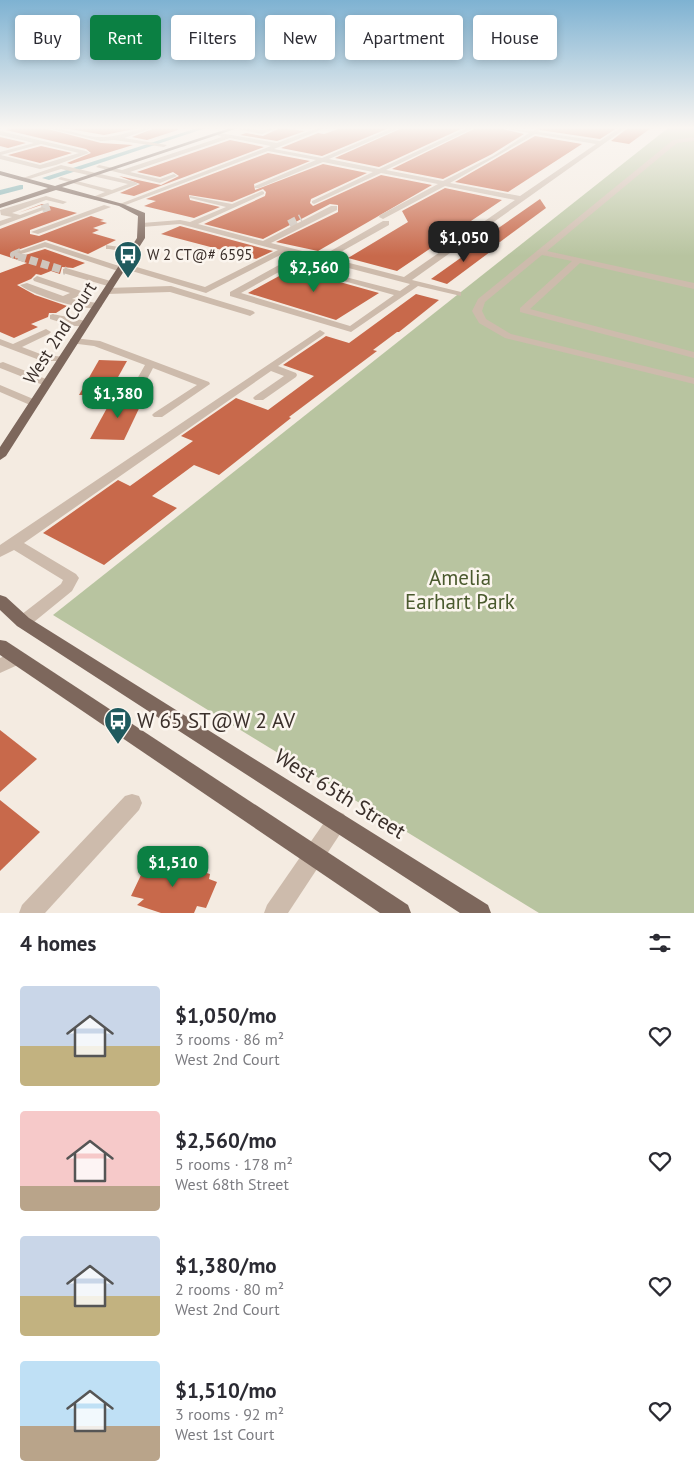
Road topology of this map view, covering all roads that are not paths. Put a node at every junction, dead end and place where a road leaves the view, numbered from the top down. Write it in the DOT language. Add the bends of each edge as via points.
graph roads {
  1 [pos="50,171"];
  2 [pos="78,171"];
  3 [pos="88,171"];
  4 [pos="109,171"];
  5 [pos="115,171"];
  6 [pos="128,171"];
  7 [pos="211,171"];
  8 [pos="299,171"];
  9 [pos="378,171"];
  10 [pos="466,171"];
  11 [pos="562,171"];
  12 [pos="639,171"];
  13 [pos="0,172"];
  14 [pos="84,172"];
  15 [pos="124,172"];
  16 [pos="179,174"];
  17 [pos="95,175"];
  18 [pos="0,178"];
  19 [pos="23,179"];
  20 [pos="62,179"];
  21 [pos="72,182"];
  22 [pos="443,183"];
  23 [pos="92,187"];
  24 [pos="35,188"];
  25 [pos="45,188"];
  26 [pos="54,188"];
  27 [pos="113,192"];
  28 [pos="74,195"];
  29 [pos="192,197"];
  30 [pos="95,198"];
  31 [pos="0,199"];
  32 [pos="522,199"];
  33 [pos="62,202"];
  34 [pos="314,202"];
  35 [pos="121,205"];
  36 [pos="51,206"];
  37 [pos="233,206"];
  38 [pos="107,207"];
  39 [pos="322,208"];
  40 [pos="334,208"];
  41 [pos="42,209"];
  42 [pos="2,216"];
  43 [pos="301,218"];
  44 [pos="289,224"];
  45 [pos="142,225"];
  46 [pos="191,225"];
  47 [pos="35,232"];
  48 [pos="253,241"];
  49 [pos="264,244"];
  50 [pos="109,247"];
  51 [pos="285,249"];
  52 [pos="133,251"];
  53 [pos="21,252"];
  54 [pos="541,252"];
  55 [pos="305,254"];
  56 [pos="323,259"];
  57 [pos="578,260"];
  58 [pos="122,268"];
  59 [pos="66,271"];
  60 [pos="324,273"];
  61 [pos="37,279"];
  62 [pos="406,280"];
  63 [pos="417,283"];
  64 [pos="24,285"];
  65 [pos="694,286"];
  66 [pos="109,288"];
  67 [pos="402,294"];
  68 [pos="458,294"];
  69 [pos="63,300"];
  70 [pos="97,306"];
  71 [pos="250,313"];
  72 [pos="53,317"];
  73 [pos="86,323"];
  74 [pos="46,332"];
  75 [pos="320,333"];
  76 [pos="74,341"];
  77 [pos="0,342"];
  78 [pos="14,347"];
  79 [pos="694,355"];
  80 [pos="62,359"];
  81 [pos="151,363"];
  82 [pos="3,365"];
  83 [pos="270,367"];
  84 [pos="694,380"];
  85 [pos="47,383"];
  86 [pos="0,388"];
  87 [pos="135,393"];
  88 [pos="259,398"];
  89 [pos="34,403"];
  90 [pos="158,415"];
  91 [pos="0,456"];
  92 [pos="14,543"];
  93 [pos="0,552"];
  94 [pos="0,601"];
  95 [pos="23,622"];
  96 [pos="0,646"];
  97 [pos="8,662"];
  98 [pos="132,804"];
  99 [pos="337,822"];
  100 [pos="314,855"];
  101 [pos="30,913"];
  102 [pos="275,913"];
  103 [pos="400,913"];
  104 [pos="480,913"];
  1 -- 19 [label="street"];
  2 -- 14 [label="street"];
  3 -- 14 [label="main road"];
  4 -- 17 [label="main road"];
  5 -- 15 [label="street"];
  6 -- 15 [label="street"];
  7 -- 35 [label="street"];
  8 -- 37 [label="street"];
  9 -- 22 [label="street"];
  9 -- 34 [label="street"];
  10 -- 22 [label="street"];
  11 -- 32 [label="street"];
  12 -- 54 [label="street"];
  13 -- 19 [label="main road"];
  14 -- 17 [label="street"];
  14 -- 20 [label="main road"];
  15 -- 16 [label="street" via="160,181"];
  17 -- 21 [label="main road"];
  17 -- 27 [label="street" via="135,184"];
  18 -- 24 [label="main road"];
  19 -- 25 [label="main road"];
  20 -- 21 [label="street"];
  20 -- 25 [label="main road"];
  21 -- 23 [label="street"];
  21 -- 26 [label="main road"];
  22 -- 32 [label="street"];
  22 -- 56 [label="street"];
  23 -- 27 [label="street"];
  23 -- 28 [label="street"];
  24 -- 25 [label="main road"];
  24 -- 31 [label="main road"];
  25 -- 26 [label="main road"];
  25 -- 28 [label="main road"];
  25 -- 42 [label="main road"];
  26 -- 28 [label="main road"];
  27 -- 30 [label="street"];
  28 -- 30 [label="main road"];
  28 -- 33 [label="street"];
  28 -- 38 [label="main road"];
  29 -- 37 [label="street"];
  30 -- 35 [label="main road"];
  32 -- 62 [label="street"];
  33 -- 36 [label="street"];
  33 -- 42 [label="street" via="46,198"];
  35 -- 45 [label="main road" via="142,215"];
  37 -- 46 [label="street"];
  38 -- 45 [label="main road" via="126,212"];
  38 -- 47 [label="street"];
  39 -- 43 [label="street"];
  40 -- 49 [label="street"];
  41 -- 42 [label="street" via="20,217"];
  44 -- 48 [label="street"];
  45 -- 46 [label="street" via="170,222"];
  45 -- 52 [label="main road, West 2nd Court" via="141,238"];
  46 -- 48 [label="street"];
  48 -- 49 [label="street"];
  49 -- 51 [label="street"];
  50 -- 52 [label="street"];
  51 -- 55 [label="street"];
  51 -- 58 [label="street" via="209,290"];
  52 -- 58 [label="main road, West 2nd Court"];
  53 -- 58 [label="street" via="45,244"];
  54 -- 57 [label="street"];
  54 -- 84 [label="street" via="481,301 477,311 482,321 508,336"];
  55 -- 56 [label="street"];
  55 -- 67 [label="street" via="233,294 351,329"];
  56 -- 62 [label="street"];
  57 -- 65 [label="street"];
  57 -- 79 [label="street" via="523,310"];
  58 -- 66 [label="main road, West 2nd Court"];
  59 -- 66 [label="street"];
  60 -- 67 [label="street"];
  61 -- 69 [label="street" via="78,293"];
  62 -- 63 [label="street"];
  63 -- 67 [label="street"];
  63 -- 68 [label="street"];
  64 -- 69 [label="street"];
  66 -- 70 [label="main road, West 2nd Court"];
  66 -- 71 [label="street" via="171,289"];
  69 -- 70 [label="street"];
  70 -- 73 [label="main road, West 2nd Court"];
  72 -- 73 [label="street"];
  73 -- 76 [label="main road, West 2nd Court"];
  74 -- 78 [label="street"];
  75 -- 83 [label="street"];
  76 -- 80 [label="main road, West 2nd Court"];
  76 -- 81 [label="street" via="96,344"];
  77 -- 78 [label="street"];
  78 -- 80 [label="street" via="42,358"];
  80 -- 85 [label="main road, West 2nd Court"];
  81 -- 87 [label="street"];
  81 -- 90 [label="street" via="205,384"];
  82 -- 85 [label="street"];
  83 -- 88 [label="street" via="292,375"];
  83 -- 92 [label="street"];
  85 -- 89 [label="main road, West 2nd Court"];
  86 -- 89 [label="street"];
  89 -- 91 [label="main road, West 2nd Court"];
  92 -- 93 [label="street"];
  92 -- 95 [label="street" via="71,578 70,583"];
  94 -- 95 [label="main road, West 65th Street"];
  95 -- 99 [label="main road, West 65th Street"];
  96 -- 97 [label="main road"];
  97 -- 100 [label="main road"];
  98 -- 101 [label="street"];
  99 -- 100 [label="street"];
  99 -- 104 [label="main road, West 65th Street"];
  100 -- 102 [label="street"];
  100 -- 103 [label="main road"];
}
